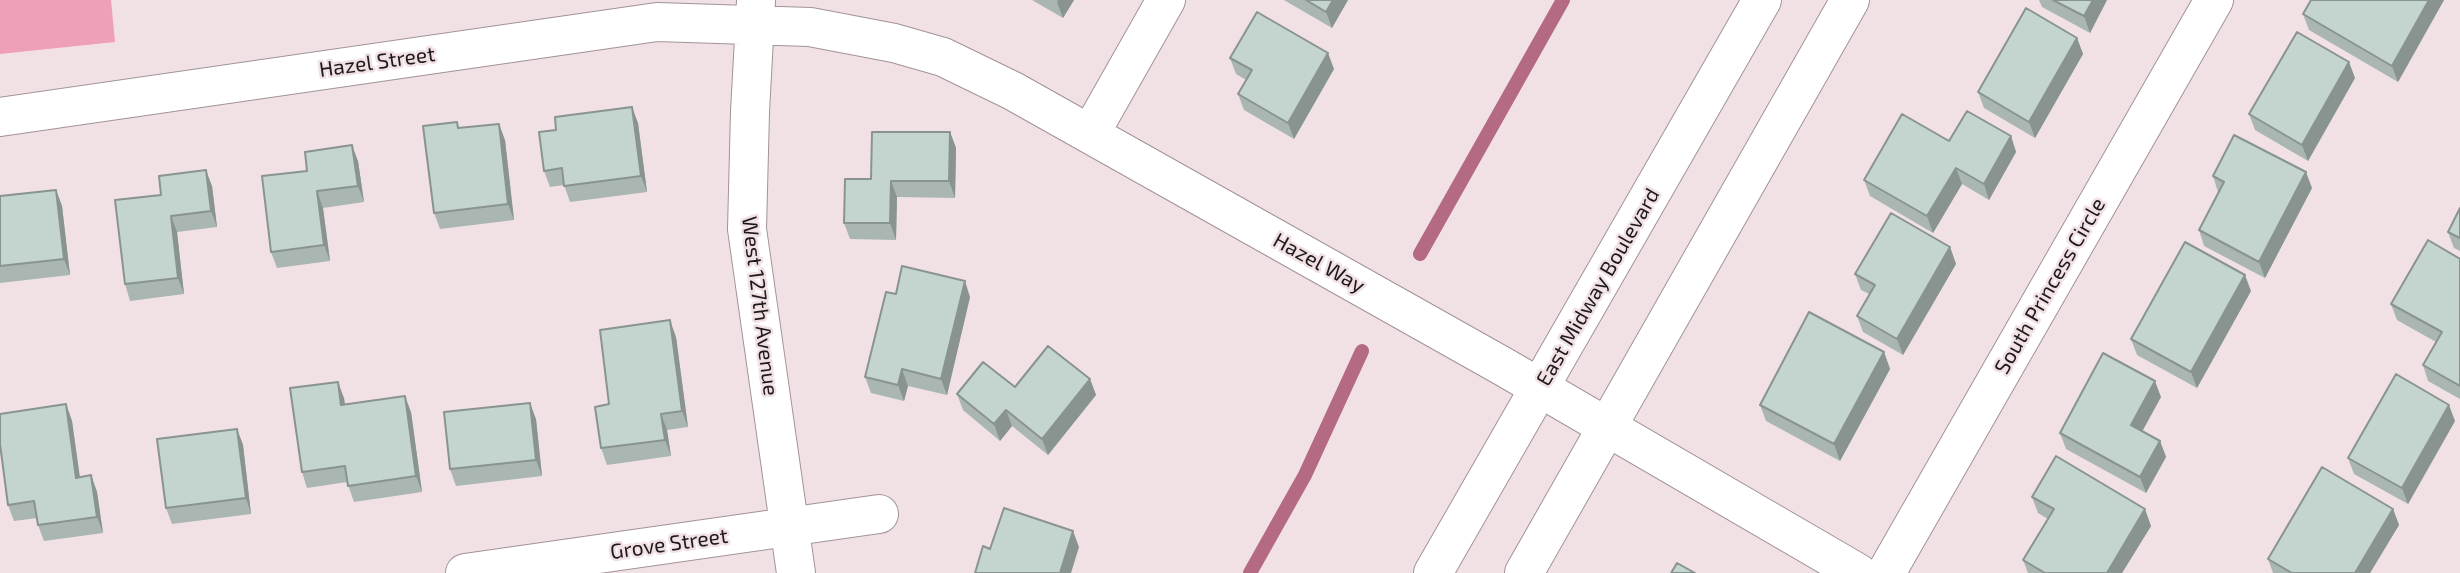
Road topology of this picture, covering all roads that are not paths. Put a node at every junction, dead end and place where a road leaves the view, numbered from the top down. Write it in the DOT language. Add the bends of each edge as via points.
graph roads {
  1 [pos="1166,0"];
  2 [pos="1762,0"];
  3 [pos="1850,0"];
  4 [pos="2214,0"];
  5 [pos="755,13"];
  6 [pos="0,117"];
  7 [pos="1090,134"];
  8 [pos="1540,387"];
  9 [pos="1607,426"];
  10 [pos="879,514"];
  11 [pos="790,526"];
  12 [pos="465,573"];
  13 [pos="796,573"];
  14 [pos="1433,573"];
  15 [pos="1524,573"];
  16 [pos="1858,573"];
  17 [pos="1886,573"];
  1 -- 7 [label="street"];
  2 -- 8 [label="street, East Midway Boulevard"];
  3 -- 9 [label="street"];
  4 -- 17 [label="street, South Princess Circle"];
  5 -- 6 [label="street, Hazel Street" via="657,22"];
  5 -- 7 [label="street, Hazel Way" via="943,57"];
  5 -- 11 [label="street, West 127th Avenue" via="747,229"];
  7 -- 8 [label="street, Hazel Way"];
  8 -- 9 [label="street, Hazel Way"];
  8 -- 14 [label="street, East Midway Boulevard"];
  9 -- 15 [label="street"];
  9 -- 16 [label="street, Hazel Way"];
  10 -- 11 [label="street"];
  11 -- 12 [label="street, Grove Street"];
  11 -- 13 [label="street, West 127th Avenue"];
}
